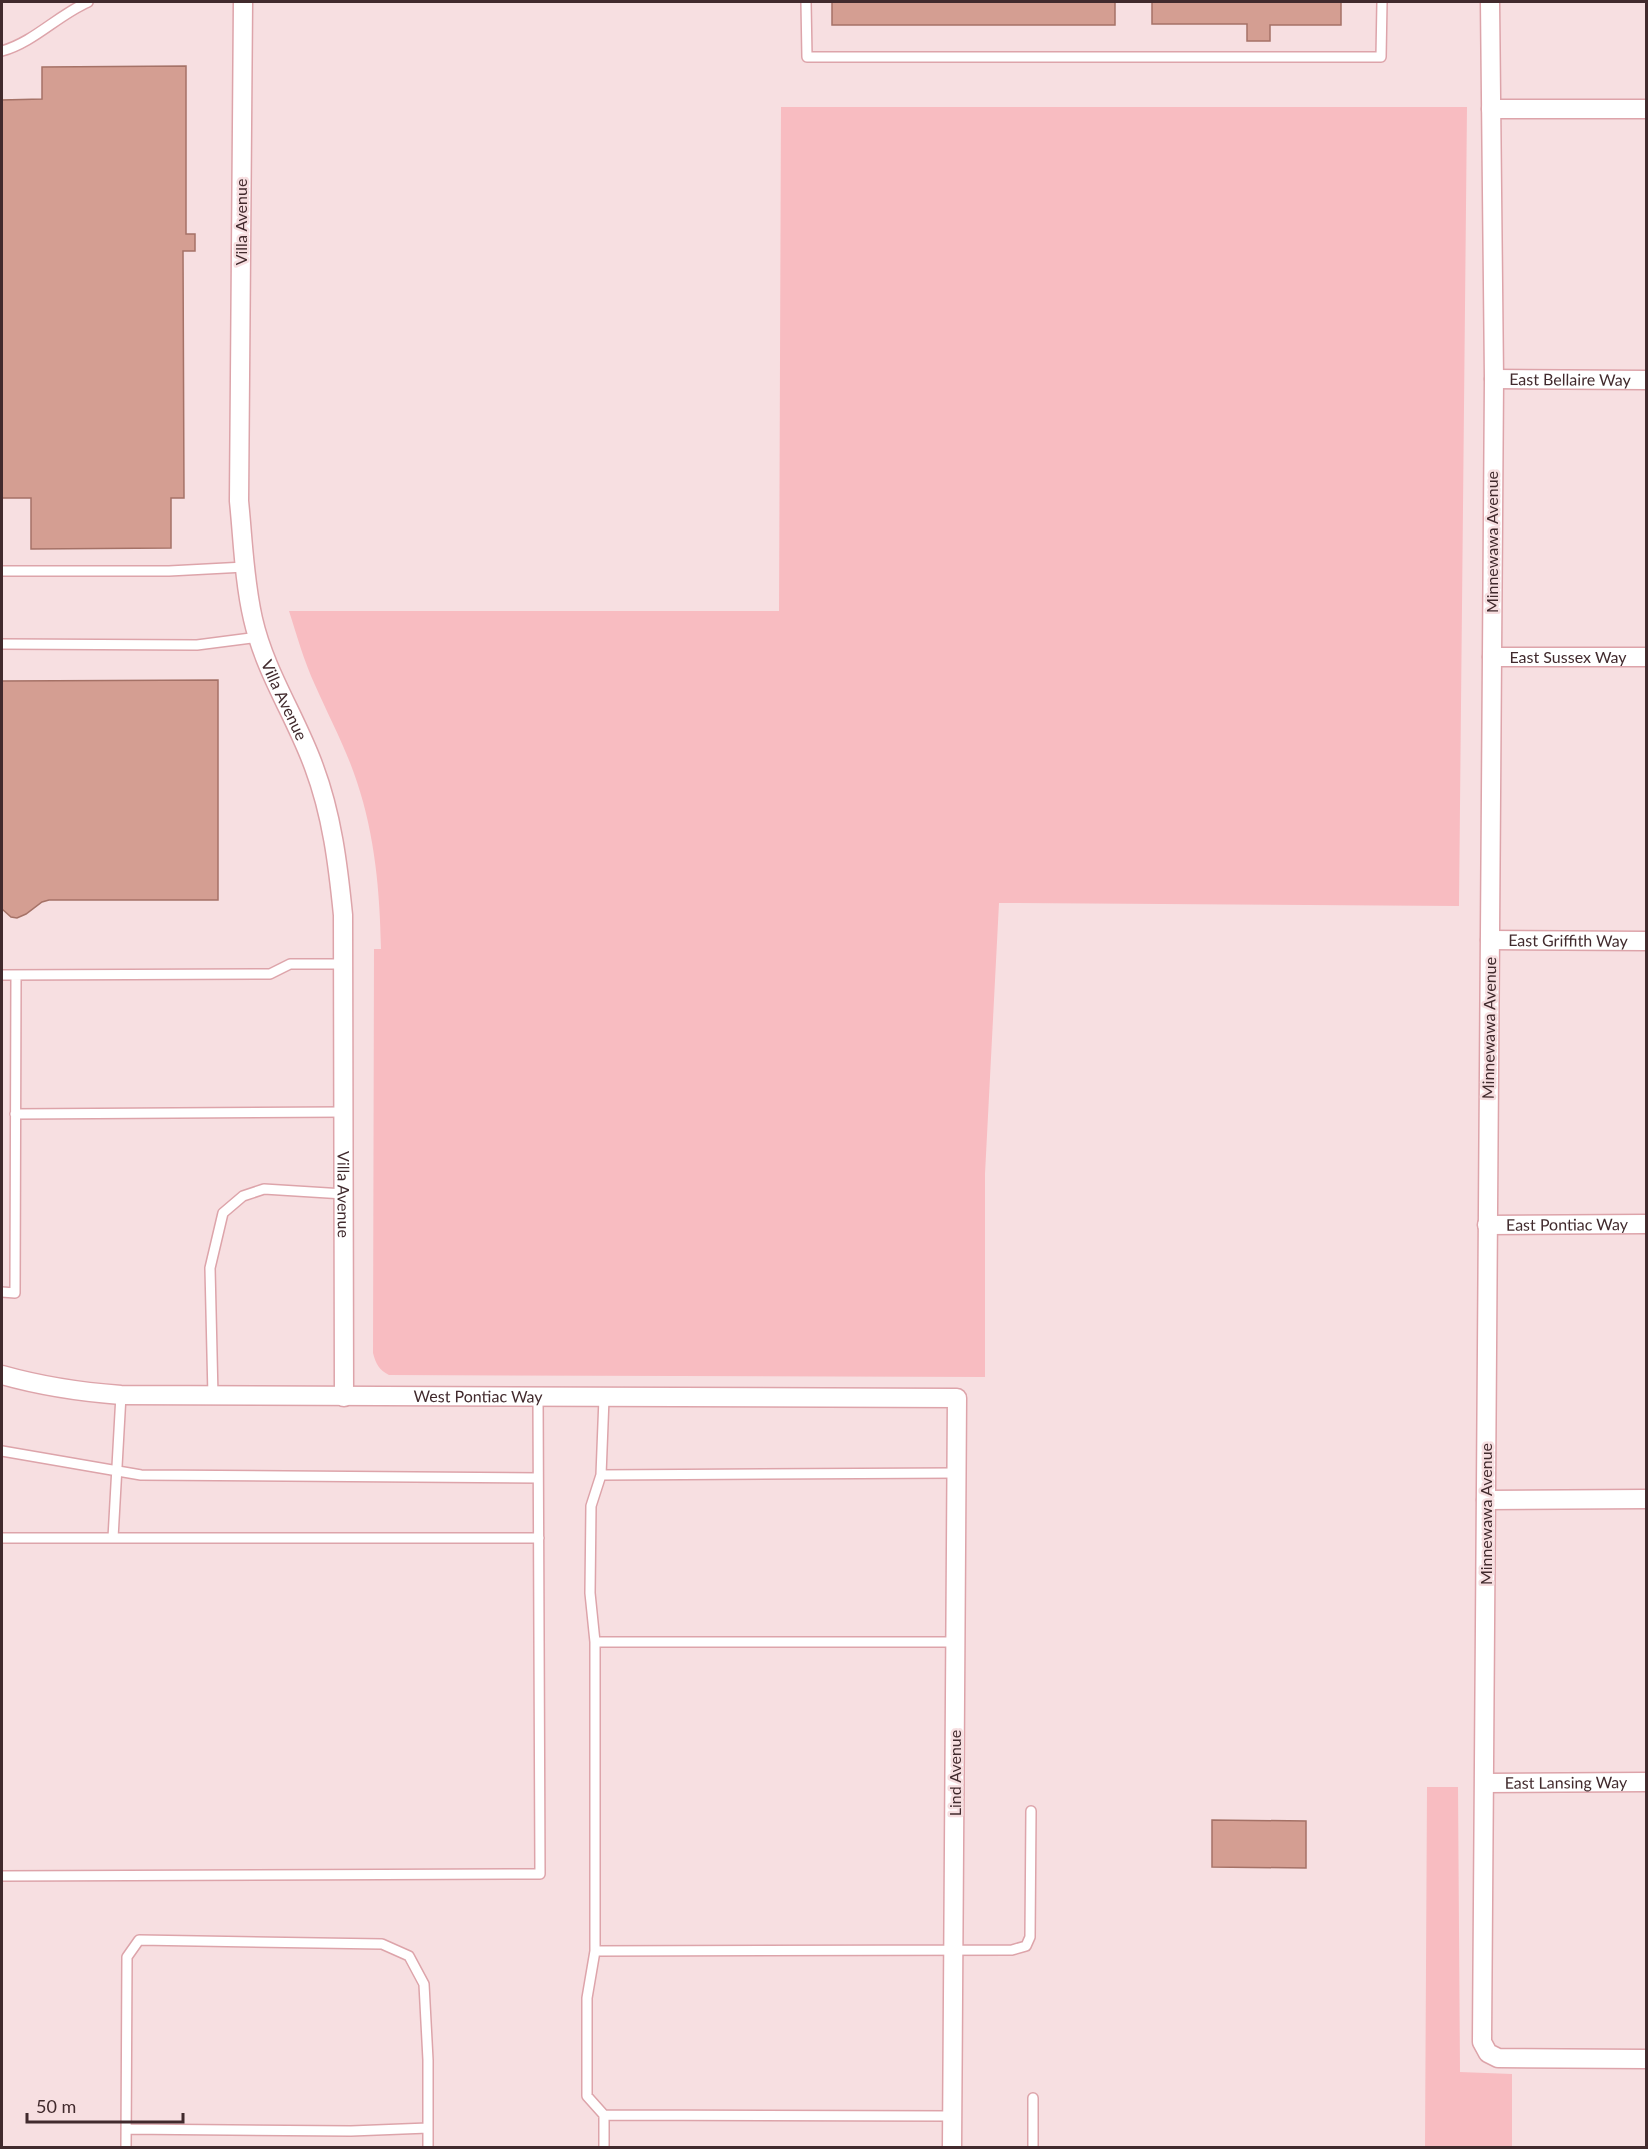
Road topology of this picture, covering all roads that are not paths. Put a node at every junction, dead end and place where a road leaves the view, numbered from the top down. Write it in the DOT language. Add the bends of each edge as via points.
graph roads {
  1 [pos="88,2"];
  2 [pos="243,2"];
  3 [pos="806,2"];
  4 [pos="1382,2"];
  5 [pos="1490,2"];
  6 [pos="2,51"];
  7 [pos="1491,109"];
  8 [pos="1647,109"];
  9 [pos="1494,379"];
  10 [pos="1647,380"];
  11 [pos="245,567"];
  12 [pos="2,571"];
  13 [pos="259,637"];
  14 [pos="2,644"];
  15 [pos="1491,657"];
  16 [pos="1647,657"];
  17 [pos="1490,940"];
  18 [pos="1647,940"];
  19 [pos="343,964"];
  20 [pos="2,975"];
  21 [pos="16,975"];
  22 [pos="344,1112"];
  23 [pos="15,1114"];
  24 [pos="344,1194"];
  25 [pos="1647,1224"];
  26 [pos="1487,1225"];
  27 [pos="2,1292"];
  28 [pos="2,1376"];
  29 [pos="121,1395"];
  30 [pos="213,1397"];
  31 [pos="344,1397"];
  32 [pos="538,1397"];
  33 [pos="604,1398"];
  34 [pos="957,1398"];
  35 [pos="2,1451"];
  36 [pos="117,1472"];
  37 [pos="956,1473"];
  38 [pos="601,1474"];
  39 [pos="538,1478"];
  40 [pos="1647,1499"];
  41 [pos="1486,1500"];
  42 [pos="2,1538"];
  43 [pos="113,1538"];
  44 [pos="538,1538"];
  45 [pos="595,1642"];
  46 [pos="956,1642"];
  47 [pos="1647,1782"];
  48 [pos="1485,1783"];
  49 [pos="1031,1811"];
  50 [pos="2,1876"];
  51 [pos="595,1952"];
  52 [pos="954,1952"];
  53 [pos="1647,2059"];
  54 [pos="1033,2098"];
  55 [pos="604,2115"];
  56 [pos="952,2116"];
  57 [pos="428,2128"];
  58 [pos="126,2129"];
  59 [pos="126,2148"];
  60 [pos="428,2148"];
  61 [pos="604,2148"];
  62 [pos="952,2148"];
  63 [pos="1033,2148"];
  1 -- 6 [label="lane"];
  2 -- 11 [label="street, Villa Avenue" via="239,501"];
  3 -- 4 [label="lane" via="807,57 1381,57"];
  5 -- 7 [label="street, Minnewawa Avenue"];
  7 -- 8 [label="street"];
  7 -- 9 [label="street, Minnewawa Avenue"];
  9 -- 10 [label="street, East Bellaire Way"];
  9 -- 15 [label="street, Minnewawa Avenue"];
  11 -- 12 [label="lane"];
  11 -- 13 [label="street, Villa Avenue"];
  13 -- 14 [label="lane" via="197,645"];
  13 -- 19 [label="street, Villa Avenue" via="271,674 314,766 328,810 343,915"];
  15 -- 16 [label="street, East Sussex Way"];
  15 -- 17 [label="street, Minnewawa Avenue"];
  17 -- 18 [label="street, East Griffith Way"];
  17 -- 26 [label="street, Minnewawa Avenue"];
  19 -- 21 [label="lane" via="290,964 270,974"];
  19 -- 22 [label="street, Villa Avenue"];
  20 -- 21 [label="lane"];
  21 -- 23 [label="lane"];
  22 -- 23 [label="lane"];
  22 -- 24 [label="street, Villa Avenue"];
  23 -- 27 [label="lane" via="15,1293"];
  24 -- 30 [label="lane" via="264,1189 243,1196 223,1213 210,1268"];
  24 -- 31 [label="street, Villa Avenue"];
  25 -- 26 [label="street, East Pontiac Way"];
  26 -- 41 [label="street, Minnewawa Avenue"];
  28 -- 29 [label="street, West Pontiac Way" via="73,1391"];
  29 -- 30 [label="street, West Pontiac Way"];
  29 -- 36 [label="lane"];
  30 -- 31 [label="street, West Pontiac Way"];
  31 -- 32 [label="street, West Pontiac Way"];
  32 -- 33 [label="street, West Pontiac Way"];
  32 -- 39 [label="lane"];
  33 -- 34 [label="street, West Pontiac Way"];
  33 -- 38 [label="lane"];
  34 -- 37 [label="street, Lind Avenue"];
  35 -- 36 [label="lane"];
  36 -- 39 [label="lane"];
  36 -- 43 [label="lane"];
  37 -- 38 [label="lane"];
  37 -- 46 [label="street, Lind Avenue"];
  38 -- 45 [label="lane" via="591,1506 590,1593"];
  39 -- 44 [label="lane"];
  40 -- 41 [label="street"];
  41 -- 48 [label="street, Minnewawa Avenue"];
  42 -- 43 [label="lane"];
  43 -- 44 [label="lane"];
  44 -- 50 [label="lane" via="540,1874"];
  45 -- 46 [label="lane"];
  45 -- 51 [label="lane"];
  46 -- 52 [label="street, Lind Avenue"];
  47 -- 48 [label="street, East Lansing Way"];
  48 -- 53 [label="street, Minnewawa Avenue" via="1482,2043 1488,2053 1498,2058"];
  49 -- 52 [label="lane" via="1030,1937 1026,1946"];
  51 -- 52 [label="lane"];
  51 -- 55 [label="lane" via="587,1998 587,2096"];
  52 -- 56 [label="street, Lind Avenue"];
  54 -- 63 [label="lane"];
  55 -- 56 [label="lane"];
  55 -- 61 [label="lane"];
  56 -- 62 [label="street, Lind Avenue"];
  57 -- 58 [label="lane"];
  57 -- 58 [label="lane" via="424,1984 408,1956 382,1944 139,1940 127,1957"];
  57 -- 60 [label="lane"];
  58 -- 59 [label="lane"];
}
